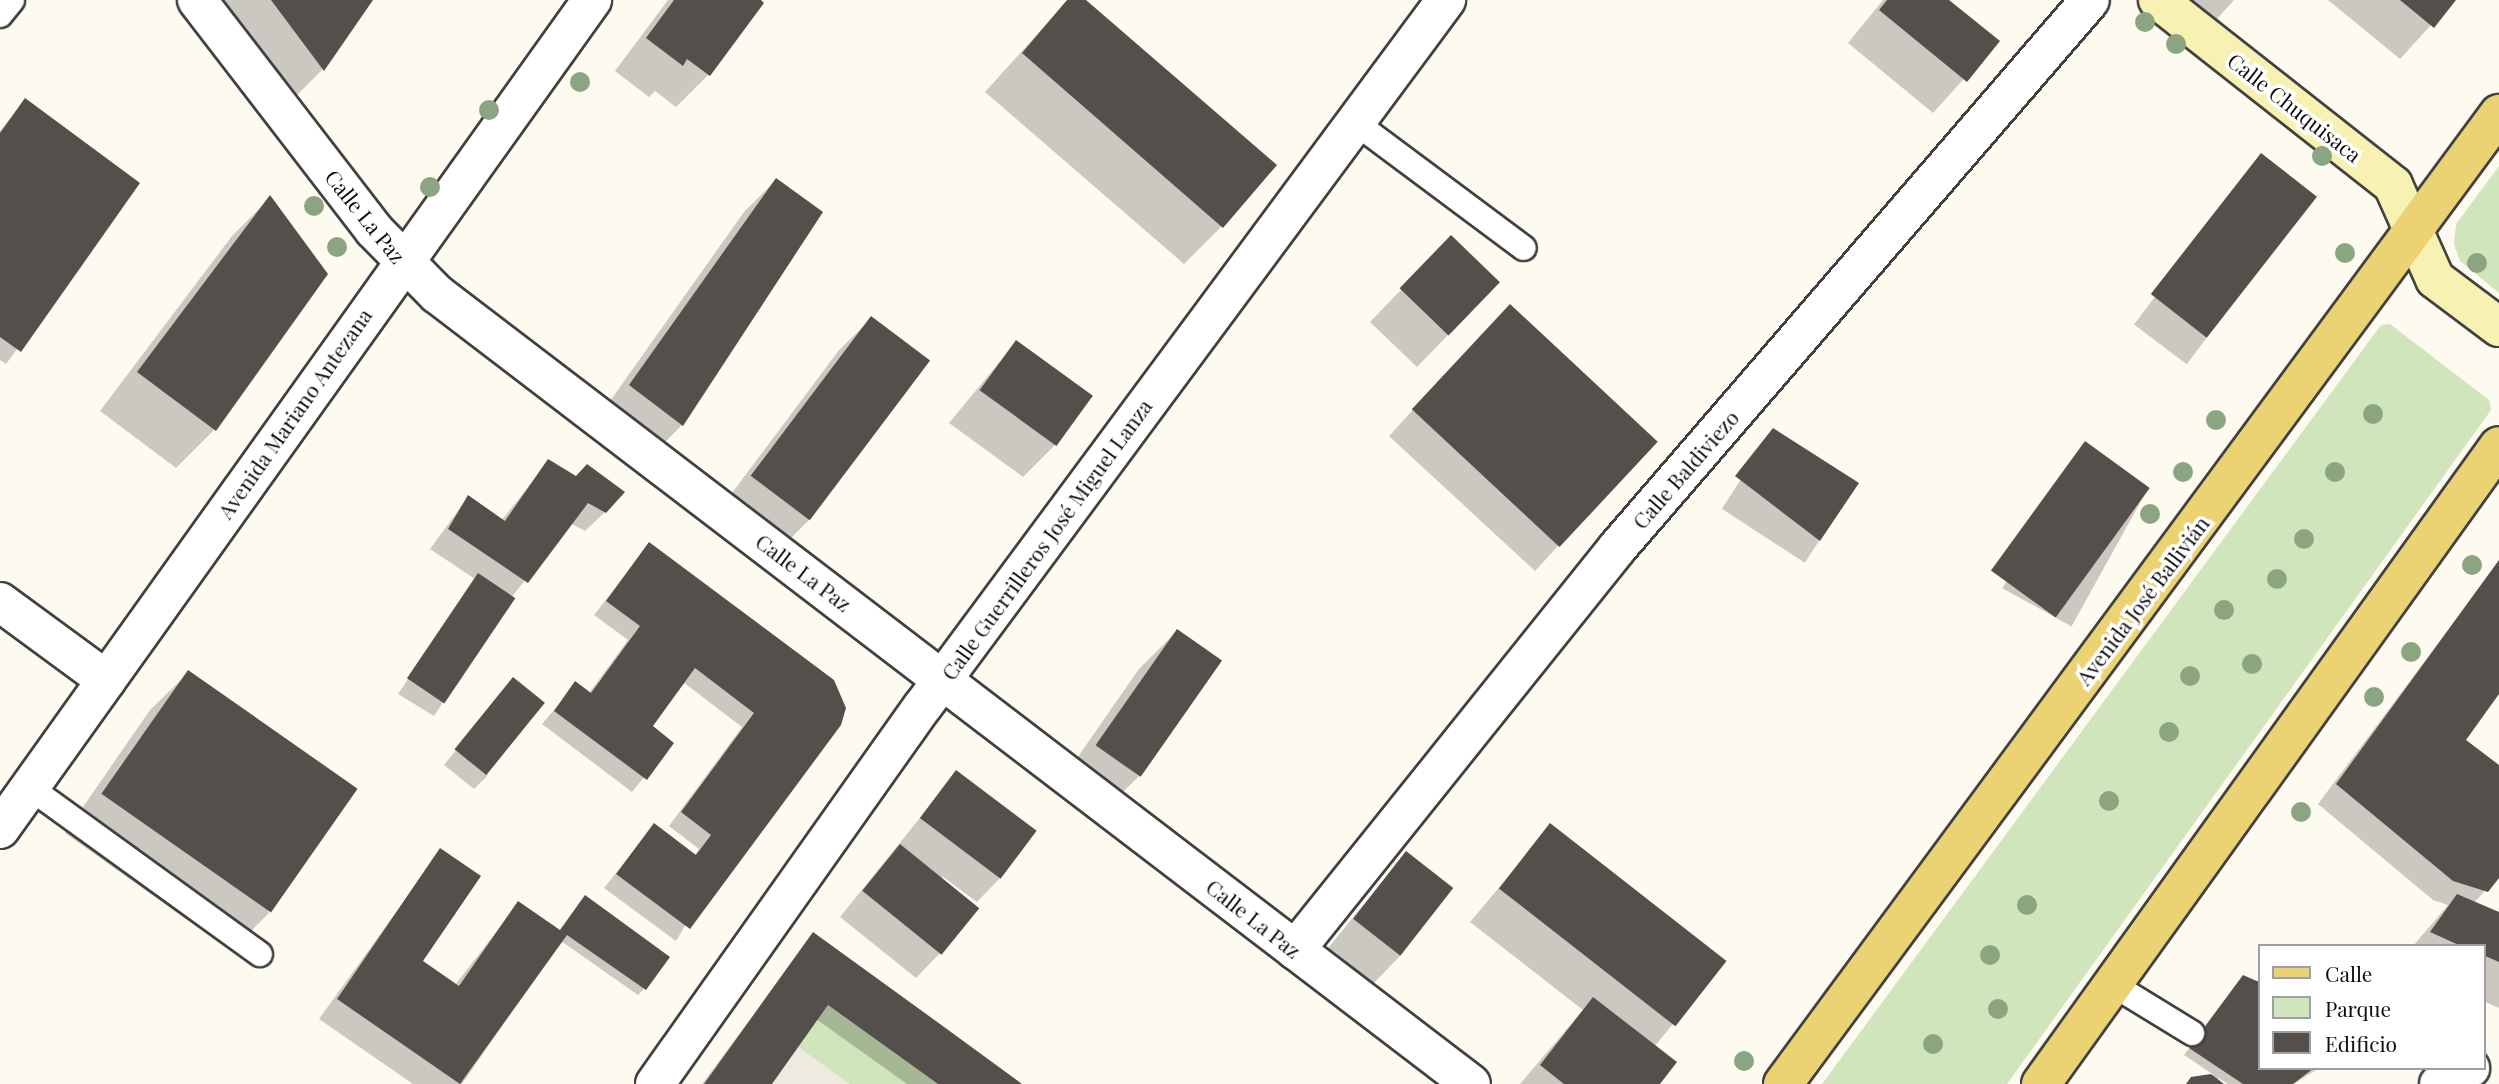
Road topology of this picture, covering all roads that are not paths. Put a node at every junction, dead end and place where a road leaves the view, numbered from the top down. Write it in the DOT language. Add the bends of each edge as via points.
graph roads {
  1 [pos="12,0"];
  2 [pos="197,0"];
  3 [pos="592,0"];
  4 [pos="1446,0"];
  5 [pos="2090,0"];
  6 [pos="2158,0"];
  7 [pos="0,15"];
  8 [pos="2499,114"];
  9 [pos="1352,120"];
  10 [pos="2413,229"];
  11 [pos="1524,248"];
  12 [pos="401,261"];
  13 [pos="2499,327"];
  14 [pos="2499,446"];
  15 [pos="0,602"];
  16 [pos="944,678"];
  17 [pos="106,680"];
  18 [pos="29,788"];
  19 [pos="0,829"];
  20 [pos="1296,950"];
  21 [pos="260,954"];
  22 [pos="2112,984"];
  23 [pos="2192,1033"];
  24 [pos="2466,1070"];
  25 [pos="655,1084"];
  26 [pos="1471,1084"];
  27 [pos="1783,1084"];
  28 [pos="2041,1084"];
  29 [pos="2439,1084"];
  1 -- 7 [label="lane"];
  2 -- 12 [label="street, Calle La Paz"];
  3 -- 12 [label="street, Avenida Mariano Antezana"];
  4 -- 9 [label="street, Calle Guerrilleros José Miguel Lanza"];
  5 -- 20 [label="street, Calle Baldiviezo" via="1618,547"];
  6 -- 10 [label="main road, Calle Chuquisaca" via="2393,185"];
  8 -- 10 [label="main road, Avenida José Ballivián"];
  9 -- 11 [label="lane"];
  9 -- 16 [label="street, Calle Guerrilleros José Miguel Lanza"];
  10 -- 13 [label="main road, Calle Chuquisaca" via="2435,279"];
  10 -- 27 [label="main road, Avenida José Ballivián"];
  12 -- 16 [label="street, Calle La Paz"];
  12 -- 17 [label="street, Avenida Mariano Antezana"];
  14 -- 22 [label="main road"];
  15 -- 17 [label="street"];
  16 -- 20 [label="street, Calle La Paz"];
  16 -- 25 [label="street, Calle Guerrilleros José Miguel Lanza"];
  17 -- 18 [label="street, Avenida Mariano Antezana"];
  18 -- 19 [label="street, Avenida Mariano Antezana"];
  18 -- 21 [label="lane"];
  20 -- 26 [label="street, Calle La Paz"];
  22 -- 23 [label="lane"];
  22 -- 28 [label="main road"];
  24 -- 29 [label="street"];
}
